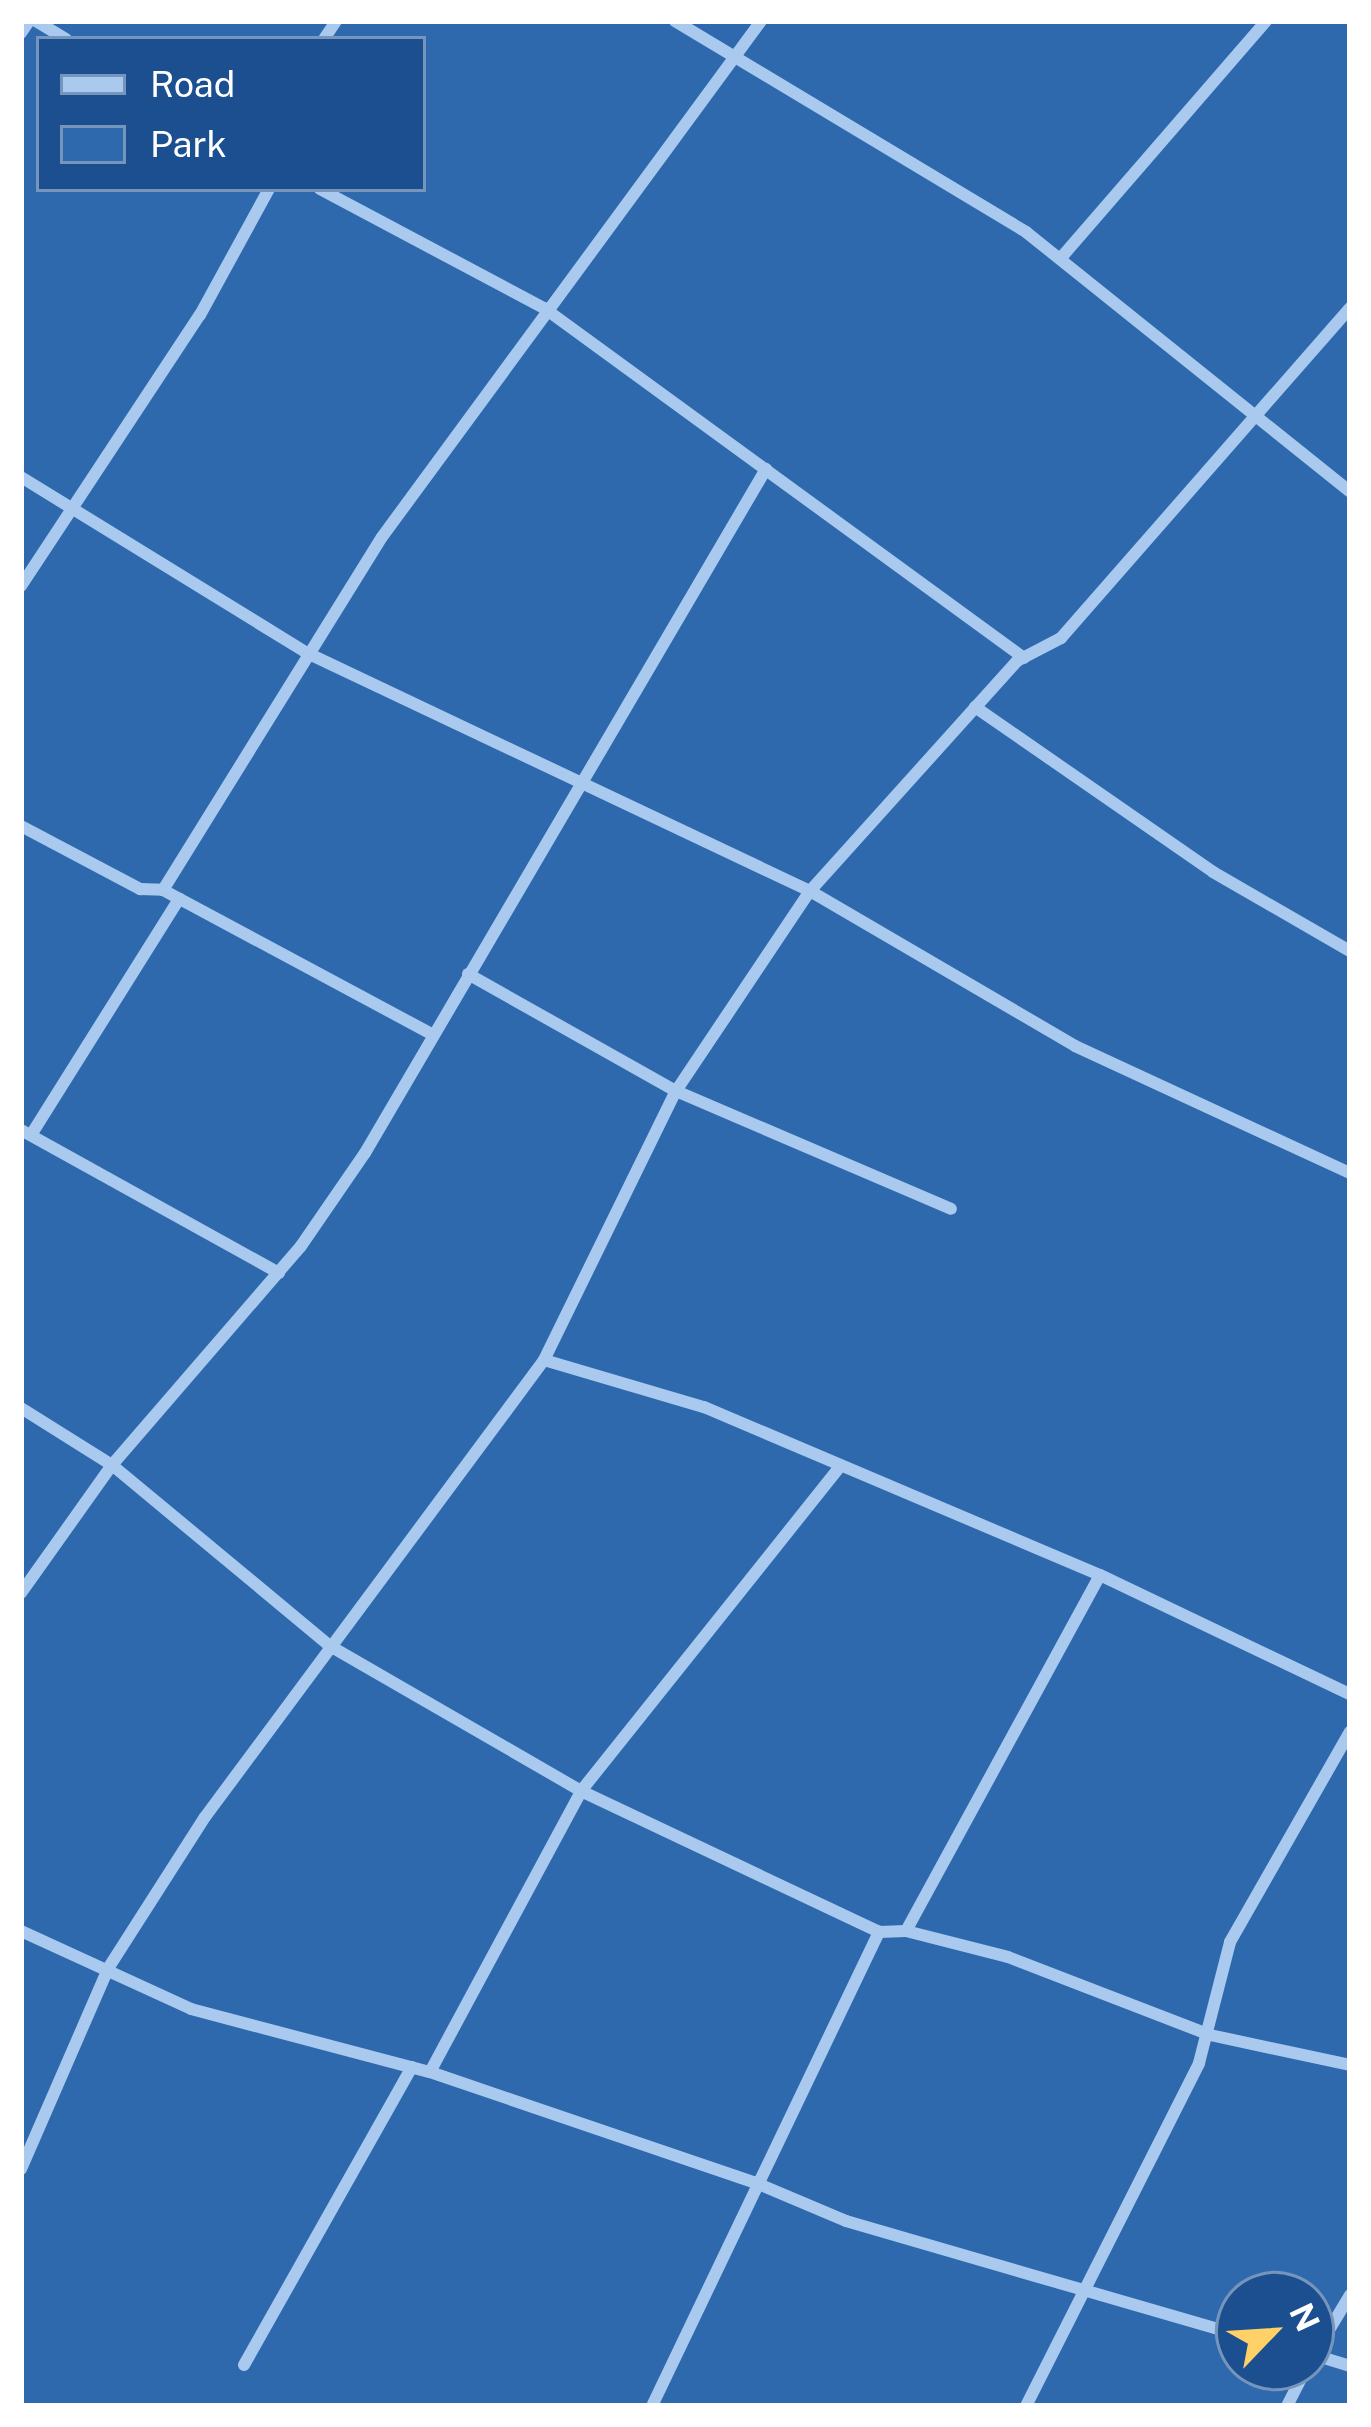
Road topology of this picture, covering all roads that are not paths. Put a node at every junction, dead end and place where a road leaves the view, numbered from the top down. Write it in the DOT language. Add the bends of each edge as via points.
graph roads {
  1 [pos="33,21"];
  2 [pos="675,21"];
  3 [pos="760,21"];
  4 [pos="1266,21"];
  5 [pos="21,33"];
  6 [pos="60,36"];
  7 [pos="736,52"];
  8 [pos="267,192"];
  9 [pos="326,192"];
  10 [pos="1060,259"];
  11 [pos="544,308"];
  12 [pos="1350,308"];
  13 [pos="1259,415"];
  14 [pos="766,469"];
  15 [pos="21,477"];
  16 [pos="1350,492"];
  17 [pos="68,505"];
  18 [pos="21,586"];
  19 [pos="305,652"];
  20 [pos="1024,658"];
  21 [pos="975,707"];
  22 [pos="581,778"];
  23 [pos="21,826"];
  24 [pos="163,890"];
  25 [pos="810,891"];
  26 [pos="178,899"];
  27 [pos="1350,951"];
  28 [pos="468,974"];
  29 [pos="432,1034"];
  30 [pos="676,1091"];
  31 [pos="26,1133"];
  32 [pos="1350,1173"];
  33 [pos="951,1209"];
  34 [pos="279,1273"];
  35 [pos="544,1360"];
  36 [pos="21,1408"];
  37 [pos="112,1465"];
  38 [pos="838,1469"];
  39 [pos="1100,1575"];
  40 [pos="21,1593"];
  41 [pos="330,1646"];
  42 [pos="1350,1694"];
  43 [pos="1350,1732"];
  44 [pos="581,1791"];
  45 [pos="906,1930"];
  46 [pos="21,1931"];
  47 [pos="879,1933"];
  48 [pos="109,1967"];
  49 [pos="1210,2035"];
  50 [pos="1350,2065"];
  51 [pos="412,2067"];
  52 [pos="430,2072"];
  53 [pos="21,2169"];
  54 [pos="754,2182"];
  55 [pos="1085,2295"];
  56 [pos="1215,2330"];
  57 [pos="244,2365"];
  58 [pos="652,2406"];
  59 [pos="1027,2406"];
  1 -- 5 [label="street"];
  1 -- 6 [label="street"];
  2 -- 7 [label="street"];
  3 -- 7 [label="street"];
  4 -- 10 [label="street"];
  7 -- 10 [label="street"];
  7 -- 11 [label="street"];
  8 -- 17 [label="street" via="200,315"];
  9 -- 11 [label="street"];
  10 -- 13 [label="street"];
  11 -- 14 [label="street"];
  11 -- 19 [label="street"];
  12 -- 13 [label="street"];
  13 -- 16 [label="street"];
  13 -- 20 [label="street" via="1060,638"];
  14 -- 20 [label="street"];
  14 -- 22 [label="street"];
  15 -- 17 [label="street"];
  17 -- 18 [label="street"];
  17 -- 19 [label="street"];
  19 -- 22 [label="street"];
  19 -- 24 [label="street"];
  20 -- 21 [label="street"];
  21 -- 25 [label="street"];
  21 -- 27 [label="street" via="1213,872"];
  22 -- 25 [label="street"];
  22 -- 28 [label="street"];
  23 -- 24 [label="street" via="140,889"];
  24 -- 26 [label="street"];
  25 -- 30 [label="street"];
  25 -- 32 [label="street" via="1076,1046"];
  26 -- 29 [label="street"];
  26 -- 31 [label="street"];
  28 -- 29 [label="street"];
  28 -- 30 [label="street"];
  29 -- 34 [label="street" via="365,1153"];
  30 -- 33 [label="street"];
  30 -- 35 [label="street"];
  31 -- 34 [label="street"];
  34 -- 37 [label="street"];
  35 -- 38 [label="street" via="704,1407"];
  35 -- 41 [label="street"];
  36 -- 37 [label="street"];
  37 -- 40 [label="street"];
  37 -- 41 [label="street"];
  38 -- 39 [label="street"];
  38 -- 44 [label="street"];
  39 -- 42 [label="street"];
  39 -- 45 [label="street"];
  41 -- 44 [label="street"];
  41 -- 48 [label="street"];
  43 -- 49 [label="street" via="1230,1942"];
  44 -- 47 [label="street"];
  44 -- 52 [label="street"];
  45 -- 47 [label="street"];
  45 -- 49 [label="street" via="1008,1957"];
  46 -- 48 [label="street"];
  47 -- 54 [label="street"];
  48 -- 51 [label="street" via="191,2009"];
  48 -- 53 [label="street"];
  49 -- 50 [label="street"];
  49 -- 55 [label="street"];
  51 -- 52 [label="street"];
  51 -- 57 [label="street"];
  52 -- 54 [label="street"];
  54 -- 55 [label="street" via="846,2221"];
  54 -- 58 [label="street"];
  55 -- 56 [label="street"];
  55 -- 59 [label="street"];
}
